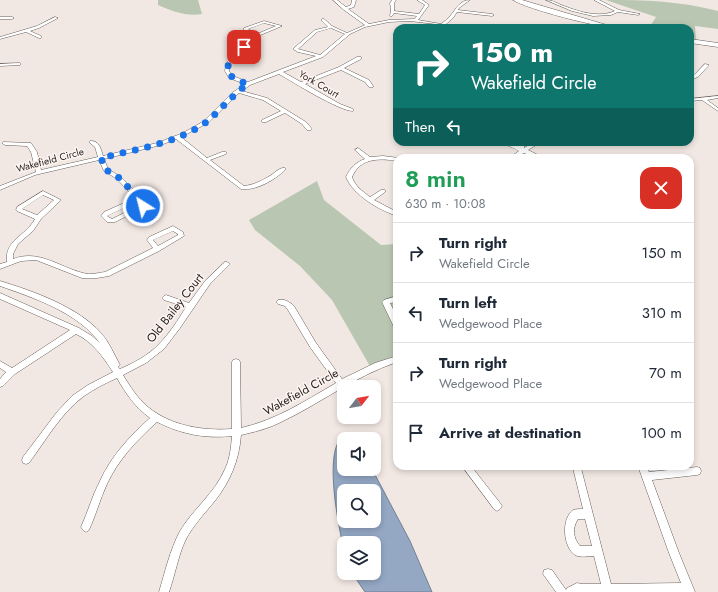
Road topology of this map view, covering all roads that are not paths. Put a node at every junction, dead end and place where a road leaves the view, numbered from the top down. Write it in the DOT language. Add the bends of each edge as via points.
graph roads {
  1 [pos="335,0"];
  2 [pos="354,0"];
  3 [pos="394,0"];
  4 [pos="419,0"];
  5 [pos="468,0"];
  6 [pos="516,0"];
  7 [pos="542,0"];
  8 [pos="596,0"];
  9 [pos="550,1"];
  10 [pos="509,2"];
  11 [pos="345,9"];
  12 [pos="455,11"];
  13 [pos="578,11"];
  14 [pos="618,11"];
  15 [pos="393,12"];
  16 [pos="638,14"];
  17 [pos="420,15"];
  18 [pos="492,15"];
  19 [pos="571,17"];
  20 [pos="0,18"];
  21 [pos="12,18"];
  22 [pos="56,18"];
  23 [pos="323,20"];
  24 [pos="416,20"];
  25 [pos="389,21"];
  26 [pos="437,24"];
  27 [pos="443,24"];
  28 [pos="579,24"];
  29 [pos="598,24"];
  30 [pos="368,25"];
  31 [pos="331,27"];
  32 [pos="28,31"];
  33 [pos="348,34"];
  34 [pos="256,35"];
  35 [pos="40,37"];
  36 [pos="0,38"];
  37 [pos="694,42"];
  38 [pos="718,45"];
  39 [pos="694,46"];
  40 [pos="718,49"];
  41 [pos="321,56"];
  42 [pos="359,58"];
  43 [pos="18,64"];
  44 [pos="0,65"];
  45 [pos="707,65"];
  46 [pos="341,68"];
  47 [pos="280,72"];
  48 [pos="694,77"];
  49 [pos="248,84"];
  50 [pos="301,84"];
  51 [pos="371,86"];
  52 [pos="238,91"];
  53 [pos="718,97"];
  54 [pos="694,100"];
  55 [pos="704,100"];
  56 [pos="351,110"];
  57 [pos="718,110"];
  58 [pos="286,112"];
  59 [pos="264,121"];
  60 [pos="309,129"];
  61 [pos="177,137"];
  62 [pos="92,142"];
  63 [pos="5,143"];
  64 [pos="513,146"];
  65 [pos="521,146"];
  66 [pos="532,146"];
  67 [pos="358,150"];
  68 [pos="522,150"];
  69 [pos="224,153"];
  70 [pos="517,154"];
  71 [pos="532,154"];
  72 [pos="101,158"];
  73 [pos="393,158"];
  74 [pos="369,159"];
  75 [pos="206,160"];
  76 [pos="283,169"];
  77 [pos="39,172"];
  78 [pos="0,188"];
  79 [pos="383,191"];
  80 [pos="371,199"];
  81 [pos="137,200"];
  82 [pos="393,212"];
  83 [pos="38,218"];
  84 [pos="157,248"];
  85 [pos="10,262"];
  86 [pos="227,264"];
  87 [pos="0,267"];
  88 [pos="0,283"];
  89 [pos="0,296"];
  90 [pos="166,298"];
  91 [pos="393,300"];
  92 [pos="280,302"];
  93 [pos="191,306"];
  94 [pos="393,317"];
  95 [pos="76,330"];
  96 [pos="393,360"];
  97 [pos="236,362"];
  98 [pos="0,364"];
  99 [pos="12,372"];
  100 [pos="117,373"];
  101 [pos="338,380"];
  102 [pos="346,380"];
  103 [pos="0,384"];
  104 [pos="337,385"];
  105 [pos="156,418"];
  106 [pos="236,432"];
  107 [pos="26,460"];
  108 [pos="469,470"];
  109 [pos="577,470"];
  110 [pos="644,470"];
  111 [pos="697,471"];
  112 [pos="647,476"];
  113 [pos="497,506"];
  114 [pos="588,514"];
  115 [pos="86,527"];
  116 [pos="598,552"];
  117 [pos="548,574"];
  118 [pos="607,588"];
  119 [pos="586,590"];
  120 [pos="690,590"];
  121 [pos="621,591"];
  122 [pos="164,592"];
  123 [pos="562,592"];
  124 [pos="571,592"];
  1 -- 11 [label="street"];
  2 -- 11 [label="street" via="353,6"];
  3 -- 15 [label="street"];
  4 -- 17 [label="street" via="427,5"];
  5 -- 12 [label="street"];
  6 -- 19 [label="main road"];
  7 -- 9 [label="street"];
  8 -- 14 [label="street"];
  9 -- 13 [label="street"];
  10 -- 28 [label="main road"];
  11 -- 30 [label="street"];
  12 -- 18 [label="street"];
  12 -- 27 [label="street"];
  13 -- 14 [label="street" via="604,15"];
  13 -- 19 [label="street"];
  14 -- 16 [label="street"];
  15 -- 17 [label="street"];
  15 -- 25 [label="street"];
  17 -- 24 [label="street"];
  19 -- 29 [label="main road"];
  20 -- 21 [label="street"];
  22 -- 32 [label="street"];
  23 -- 31 [label="street"];
  24 -- 25 [label="street, Wakefield Circle"];
  24 -- 26 [label="street, Wakefield Circle"];
  25 -- 30 [label="street, Wakefield Circle"];
  30 -- 33 [label="street, Wakefield Circle"];
  31 -- 33 [label="street"];
  31 -- 41 [label="street" via="316,31 295,48"];
  32 -- 35 [label="street"];
  32 -- 36 [label="street"];
  33 -- 41 [label="street, Wakefield Circle"];
  34 -- 34 [label="street" via="245,29 264,22 280,26"];
  34 -- 49 [label="street" via="227,68 231,77"];
  37 -- 38 [label="main road"];
  39 -- 40 [label="main road"];
  41 -- 47 [label="street, Wakefield Circle"];
  42 -- 46 [label="street"];
  43 -- 44 [label="street"];
  45 -- 48 [label="street"];
  46 -- 50 [label="street"];
  46 -- 51 [label="street" via="368,81"];
  47 -- 49 [label="street, Wakefield Circle"];
  47 -- 50 [label="street, York Court"];
  49 -- 52 [label="street, Wakefield Circle"];
  50 -- 56 [label="street, York Court"];
  52 -- 58 [label="street" via="262,97"];
  52 -- 61 [label="street, Wakefield Circle" via="206,122"];
  53 -- 55 [label="street"];
  54 -- 55 [label="street"];
  55 -- 57 [label="street"];
  58 -- 59 [label="street"];
  58 -- 60 [label="street"];
  61 -- 72 [label="street, Wakefield Circle"];
  61 -- 75 [label="street"];
  62 -- 72 [label="street" via="97,146"];
  63 -- 77 [label="street" via="29,144 34,152"];
  64 -- 68 [label="street"];
  65 -- 68 [label="street"];
  66 -- 68 [label="street"];
  67 -- 74 [label="street"];
  68 -- 70 [label="street"];
  68 -- 71 [label="street"];
  69 -- 75 [label="street"];
  72 -- 77 [label="street, Wakefield Circle"];
  72 -- 81 [label="street" via="106,170 117,176 133,192"];
  73 -- 74 [label="street"];
  74 -- 80 [label="street" via="356,165 349,177 356,189"];
  75 -- 76 [label="street" via="239,186 248,188"];
  77 -- 78 [label="street, Wakefield Circle"];
  79 -- 80 [label="street"];
  80 -- 82 [label="street"];
  81 -- 81 [label="street" via="143,204 142,206 113,221 104,216"];
  83 -- 83 [label="street" via="58,201 58,199 43,193 19,209"];
  83 -- 85 [label="street" via="33,227 10,250"];
  84 -- 85 [label="street" via="107,274 97,276 84,276 36,258"];
  85 -- 87 [label="street"];
  86 -- 93 [label="street, Old Bailey Court" via="212,277"];
  88 -- 100 [label="street, Wakefield Circle" via="57,307 90,328 110,354"];
  89 -- 95 [label="street, Wakefield Circle"];
  90 -- 93 [label="street"];
  91 -- 94 [label="street" via="386,302"];
  92 -- 101 [label="street" via="291,308"];
  93 -- 100 [label="street, Old Bailey Court" via="161,347"];
  95 -- 99 [label="street"];
  95 -- 100 [label="street, Wakefield Circle" via="93,341"];
  96 -- 102 [label="street, Wakefield Circle"];
  97 -- 106 [label="street"];
  98 -- 99 [label="street"];
  99 -- 103 [label="street"];
  100 -- 105 [label="street, Wakefield Circle" via="134,398"];
  100 -- 107 [label="street, Old Bailey Court" via="77,396"];
  104 -- 106 [label="street, Wakefield Circle" via="283,418"];
  105 -- 106 [label="street, Wakefield Circle" via="193,432"];
  105 -- 115 [label="street" via="131,442 114,465 103,484"];
  106 -- 122 [label="street" via="234,455 229,470 186,530"];
  108 -- 113 [label="street"];
  109 -- 114 [label="street"];
  110 -- 112 [label="street"];
  111 -- 112 [label="street"];
  112 -- 120 [label="street" via="674,554"];
  114 -- 116 [label="street"];
  114 -- 116 [label="street" via="576,514 568,534 569,540 578,551"];
  116 -- 118 [label="street"];
  117 -- 123 [label="street"];
  118 -- 119 [label="street"];
  118 -- 121 [label="street"];
  119 -- 124 [label="street" via="577,588"];
  120 -- 121 [label="street"];
}
